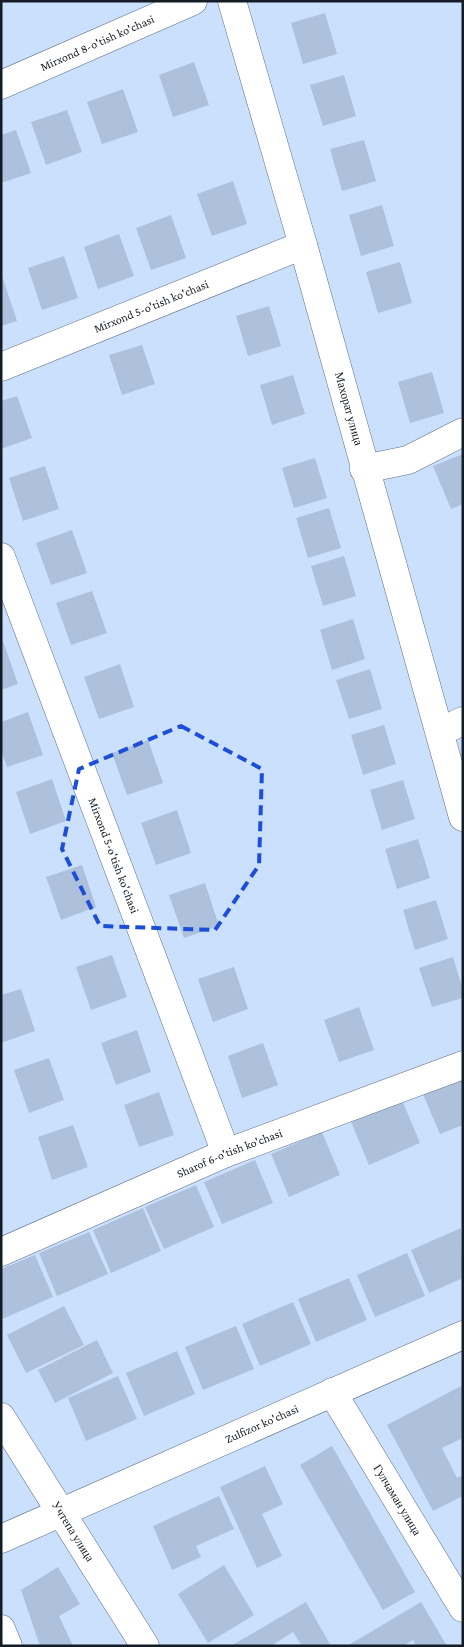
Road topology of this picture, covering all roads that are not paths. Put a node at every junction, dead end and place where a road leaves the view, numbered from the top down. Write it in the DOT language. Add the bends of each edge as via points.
graph roads {
  1 [pos="193,1"];
  2 [pos="232,1"];
  3 [pos="1,85"];
  4 [pos="303,245"];
  5 [pos="1,368"];
  6 [pos="463,432"];
  7 [pos="364,470"];
  8 [pos="1,557"];
  9 [pos="451,727"];
  10 [pos="463,816"];
  11 [pos="463,1065"];
  12 [pos="226,1153"];
  13 [pos="1,1252"];
  14 [pos="463,1335"];
  15 [pos="332,1392"];
  16 [pos="1,1417"];
  17 [pos="60,1512"];
  18 [pos="1,1539"];
  19 [pos="463,1608"];
  20 [pos="1,1629"];
  21 [pos="8,1646"];
  22 [pos="146,1646"];
  1 -- 3 [label="street, Mirxond 8-o'tish ko'chasi"];
  2 -- 4 [label="street, Махорат улица"];
  4 -- 5 [label="street, Mirxond 5-o'tish ko'chasi"];
  4 -- 7 [label="street, Махорат улица"];
  6 -- 7 [label="street" via="408,460"];
  7 -- 9 [label="street, Махорат улица"];
  8 -- 12 [label="street, Mirxond 5-o'tish ko'chasi"];
  9 -- 10 [label="street, Махорат улица"];
  11 -- 12 [label="street, Sharof 6-o'tish ko'chasi"];
  12 -- 13 [label="street, Sharof 6-o'tish ko'chasi"];
  14 -- 15 [label="street, Zulfizor ko'chasi"];
  15 -- 17 [label="street, Zulfizor ko'chasi"];
  15 -- 19 [label="street, Гулчаман улица"];
  16 -- 17 [label="street, Учтепа улица"];
  17 -- 18 [label="street, Zulfizor ko'chasi"];
  17 -- 22 [label="street, Учтепа улица"];
  20 -- 21 [label="street"];
}
